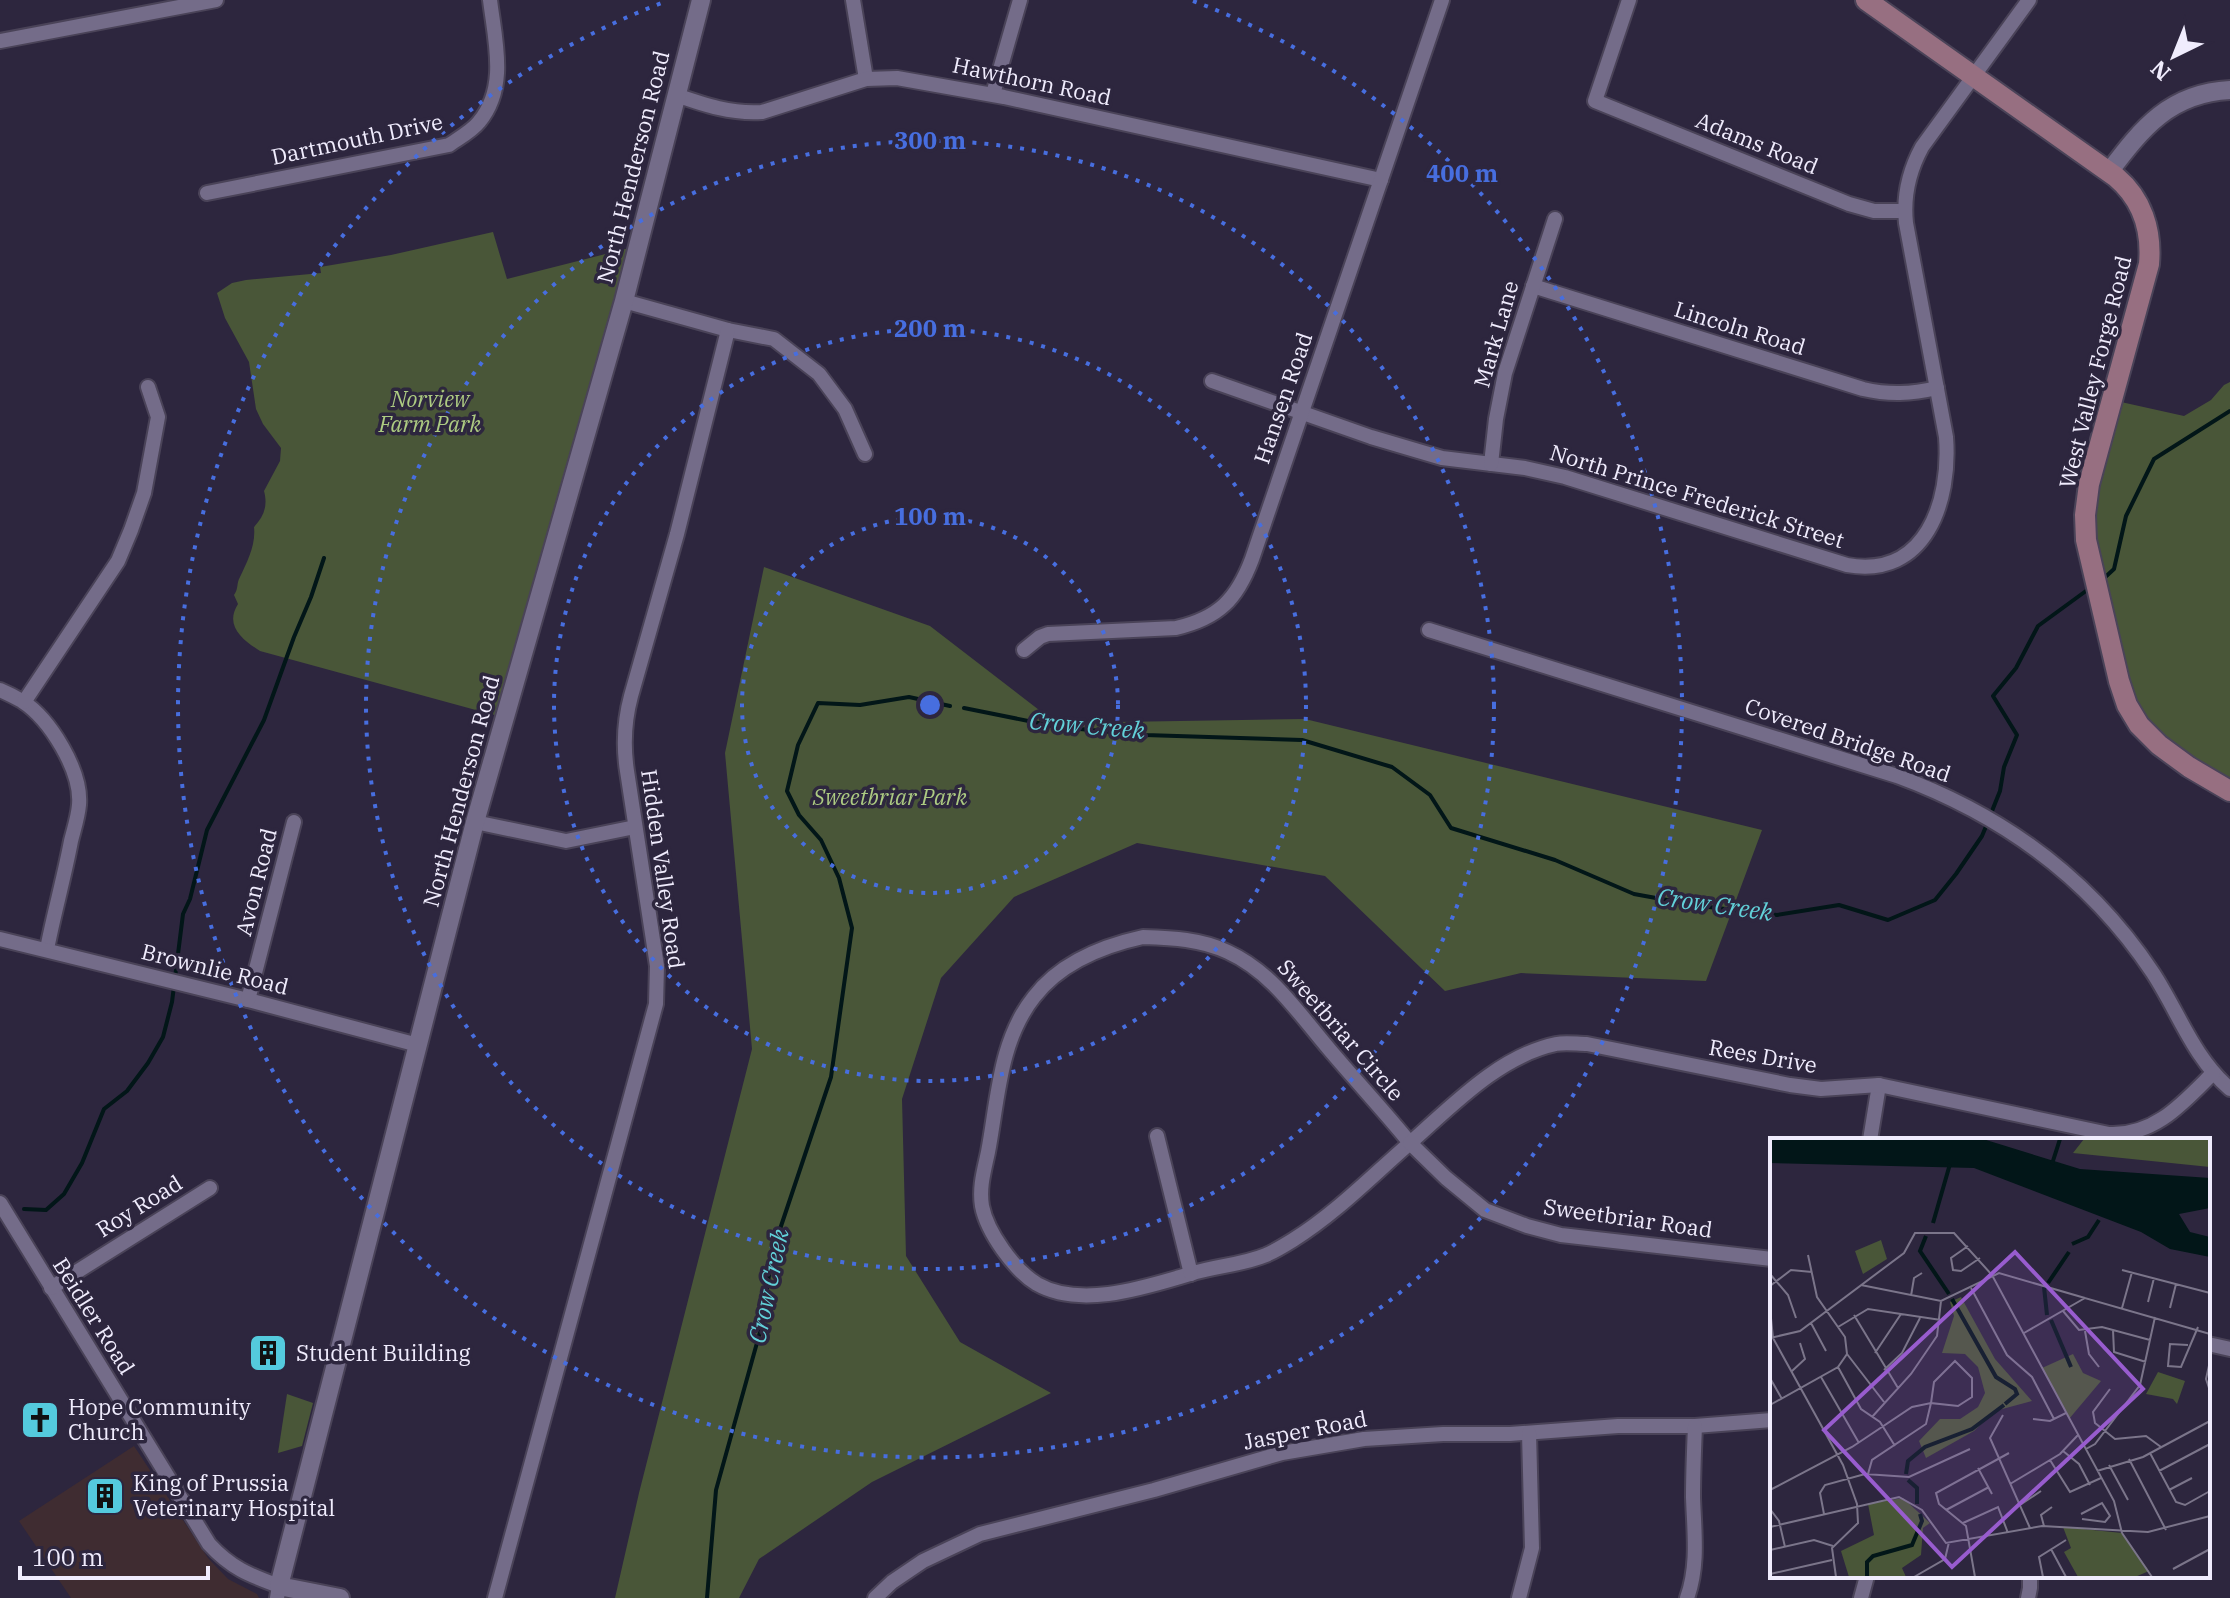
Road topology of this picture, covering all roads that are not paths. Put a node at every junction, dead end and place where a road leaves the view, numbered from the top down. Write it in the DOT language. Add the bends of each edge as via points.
graph roads {
  1 [pos="216,0"];
  2 [pos="490,0"];
  3 [pos="701,0"];
  4 [pos="853,0"];
  5 [pos="1020,0"];
  6 [pos="1442,0"];
  7 [pos="1629,0"];
  8 [pos="1866,0"];
  9 [pos="2029,0"];
  10 [pos="0,41"];
  11 [pos="1974,76"];
  12 [pos="866,79"];
  13 [pos="2230,90"];
  14 [pos="993,94"];
  15 [pos="676,95"];
  16 [pos="2109,172"];
  17 [pos="1381,180"];
  18 [pos="207,193"];
  19 [pos="1905,211"];
  20 [pos="1555,219"];
  21 [pos="1533,286"];
  22 [pos="624,301"];
  23 [pos="728,330"];
  24 [pos="1212,381"];
  25 [pos="148,387"];
  26 [pos="1937,388"];
  27 [pos="1301,412"];
  28 [pos="865,454"];
  29 [pos="1491,464"];
  30 [pos="1429,630"];
  31 [pos="1024,650"];
  32 [pos="0,690"];
  33 [pos="24,702"];
  34 [pos="2230,791"];
  35 [pos="294,822"];
  36 [pos="475,822"];
  37 [pos="635,827"];
  38 [pos="0,939"];
  39 [pos="47,949"];
  40 [pos="248,1000"];
  41 [pos="418,1045"];
  42 [pos="2213,1073"];
  43 [pos="1879,1085"];
  44 [pos="2230,1089"];
  45 [pos="1157,1136"];
  46 [pos="1870,1138"];
  47 [pos="1410,1143"];
  48 [pos="210,1188"];
  49 [pos="0,1203"];
  50 [pos="1770,1259"];
  51 [pos="1191,1274"];
  52 [pos="51,1288"];
  53 [pos="2210,1344"];
  54 [pos="2230,1349"];
  55 [pos="1770,1420"];
  56 [pos="1695,1426"];
  57 [pos="1529,1433"];
  58 [pos="1866,1578"];
  59 [pos="2030,1578"];
  60 [pos="278,1592"];
  61 [pos="340,1598"];
  62 [pos="495,1598"];
  63 [pos="875,1598"];
  64 [pos="1519,1598"];
  65 [pos="1687,1598"];
  66 [pos="1861,1598"];
  67 [pos="2028,1598"];
  1 -- 10 [label="street"];
  2 -- 18 [label="street, Dartmouth Drive" via="499,70 493,98 479,124 449,145"];
  3 -- 15 [label="street, North Henderson Road"];
  4 -- 12 [label="street"];
  5 -- 14 [label="street"];
  6 -- 17 [label="street, Hansen Road"];
  7 -- 19 [label="street, Adams Road" via="1595,101 1849,204"];
  8 -- 11 [label="main road, West Valley Forge Road"];
  9 -- 11 [label="street, North Prince Frederick Street"];
  11 -- 16 [label="main road, West Valley Forge Road"];
  11 -- 19 [label="street, North Prince Frederick Street" via="1915,160"];
  12 -- 14 [label="street, Hawthorn Road" via="897,78"];
  12 -- 15 [label="street, Hawthorn Road" via="762,112 718,109"];
  13 -- 16 [label="street" via="2202,93 2163,112"];
  14 -- 17 [label="street, Hawthorn Road"];
  15 -- 22 [label="street, North Henderson Road"];
  16 -- 34 [label="main road, West Valley Forge Road" via="2138,202 2150,255 2086,499 2093,573 2119,681 2139,725 2173,756"];
  17 -- 27 [label="street, Hansen Road"];
  19 -- 26 [label="street, North Prince Frederick Street"];
  20 -- 21 [label="street, Mark Lane"];
  21 -- 26 [label="street, Lincoln Road" via="1863,389 1890,394"];
  21 -- 29 [label="street, Mark Lane" via="1505,373"];
  22 -- 23 [label="street"];
  22 -- 36 [label="street, North Henderson Road"];
  23 -- 28 [label="street" via="774,339 819,374 845,409"];
  23 -- 37 [label="street, Hidden Valley Road" via="627,710 624,746"];
  24 -- 27 [label="street, North Prince Frederick Street"];
  25 -- 33 [label="street" via="158,417 131,531 118,561"];
  26 -- 29 [label="street, North Prince Frederick Street" via="1947,454 1940,502 1922,539 1904,556 1882,565 1847,565 1565,477"];
  27 -- 29 [label="street, North Prince Frederick Street" via="1442,458"];
  27 -- 31 [label="street, Hansen Road" via="1247,572 1225,606 1176,628 1048,634"];
  30 -- 42 [label="street, Covered Bridge Road" via="1897,776 1985,815 2055,864 2116,924 2148,965"];
  32 -- 33 [label="street"];
  33 -- 39 [label="street" via="59,739 80,803"];
  35 -- 40 [label="street, Avon Road"];
  36 -- 37 [label="street" via="566,841"];
  36 -- 41 [label="street, North Henderson Road"];
  37 -- 62 [label="street, Hidden Valley Road" via="657,966 656,1004"];
  38 -- 39 [label="street, Brownlie Road"];
  39 -- 40 [label="street, Brownlie Road"];
  40 -- 41 [label="street, Brownlie Road"];
  41 -- 60 [label="street, North Henderson Road"];
  42 -- 43 [label="street, Rees Drive" via="2163,1119 2123,1134"];
  42 -- 44 [label="street, Covered Bridge Road"];
  43 -- 46 [label="street"];
  43 -- 47 [label="street, Rees Drive" via="1790,1085 1587,1044 1558,1043 1487,1078"];
  45 -- 51 [label="street"];
  47 -- 50 [label="street, Sweetbriar Road" via="1485,1210 1527,1226 1561,1235"];
  47 -- 51 [label="street, Sweetbriar Circle" via="1295,1239 1267,1255"];
  47 -- 51 [label="street, Sweetbriar Circle" via="1302,1014 1257,968 1226,951 1196,941 1143,937 1106,947 1061,970 1018,1022 1003,1064 980,1185 982,1208 1014,1265 1037,1284 1071,1295 1133,1291"];
  48 -- 52 [label="street, Roy Road"];
  49 -- 52 [label="street, Beidler Road"];
  52 -- 60 [label="street, Beidler Road" via="209,1544 224,1560"];
  53 -- 54 [label="street"];
  55 -- 56 [label="street, Jasper Road"];
  56 -- 57 [label="street, Jasper Road"];
  56 -- 65 [label="street" via="1696,1533"];
  57 -- 63 [label="street, Jasper Road" via="1364,1439 1282,1453 980,1534 923,1561"];
  57 -- 64 [label="street" via="1532,1548"];
  58 -- 66 [label="street"];
  59 -- 67 [label="street"];
  60 -- 61 [label="street"];
}
